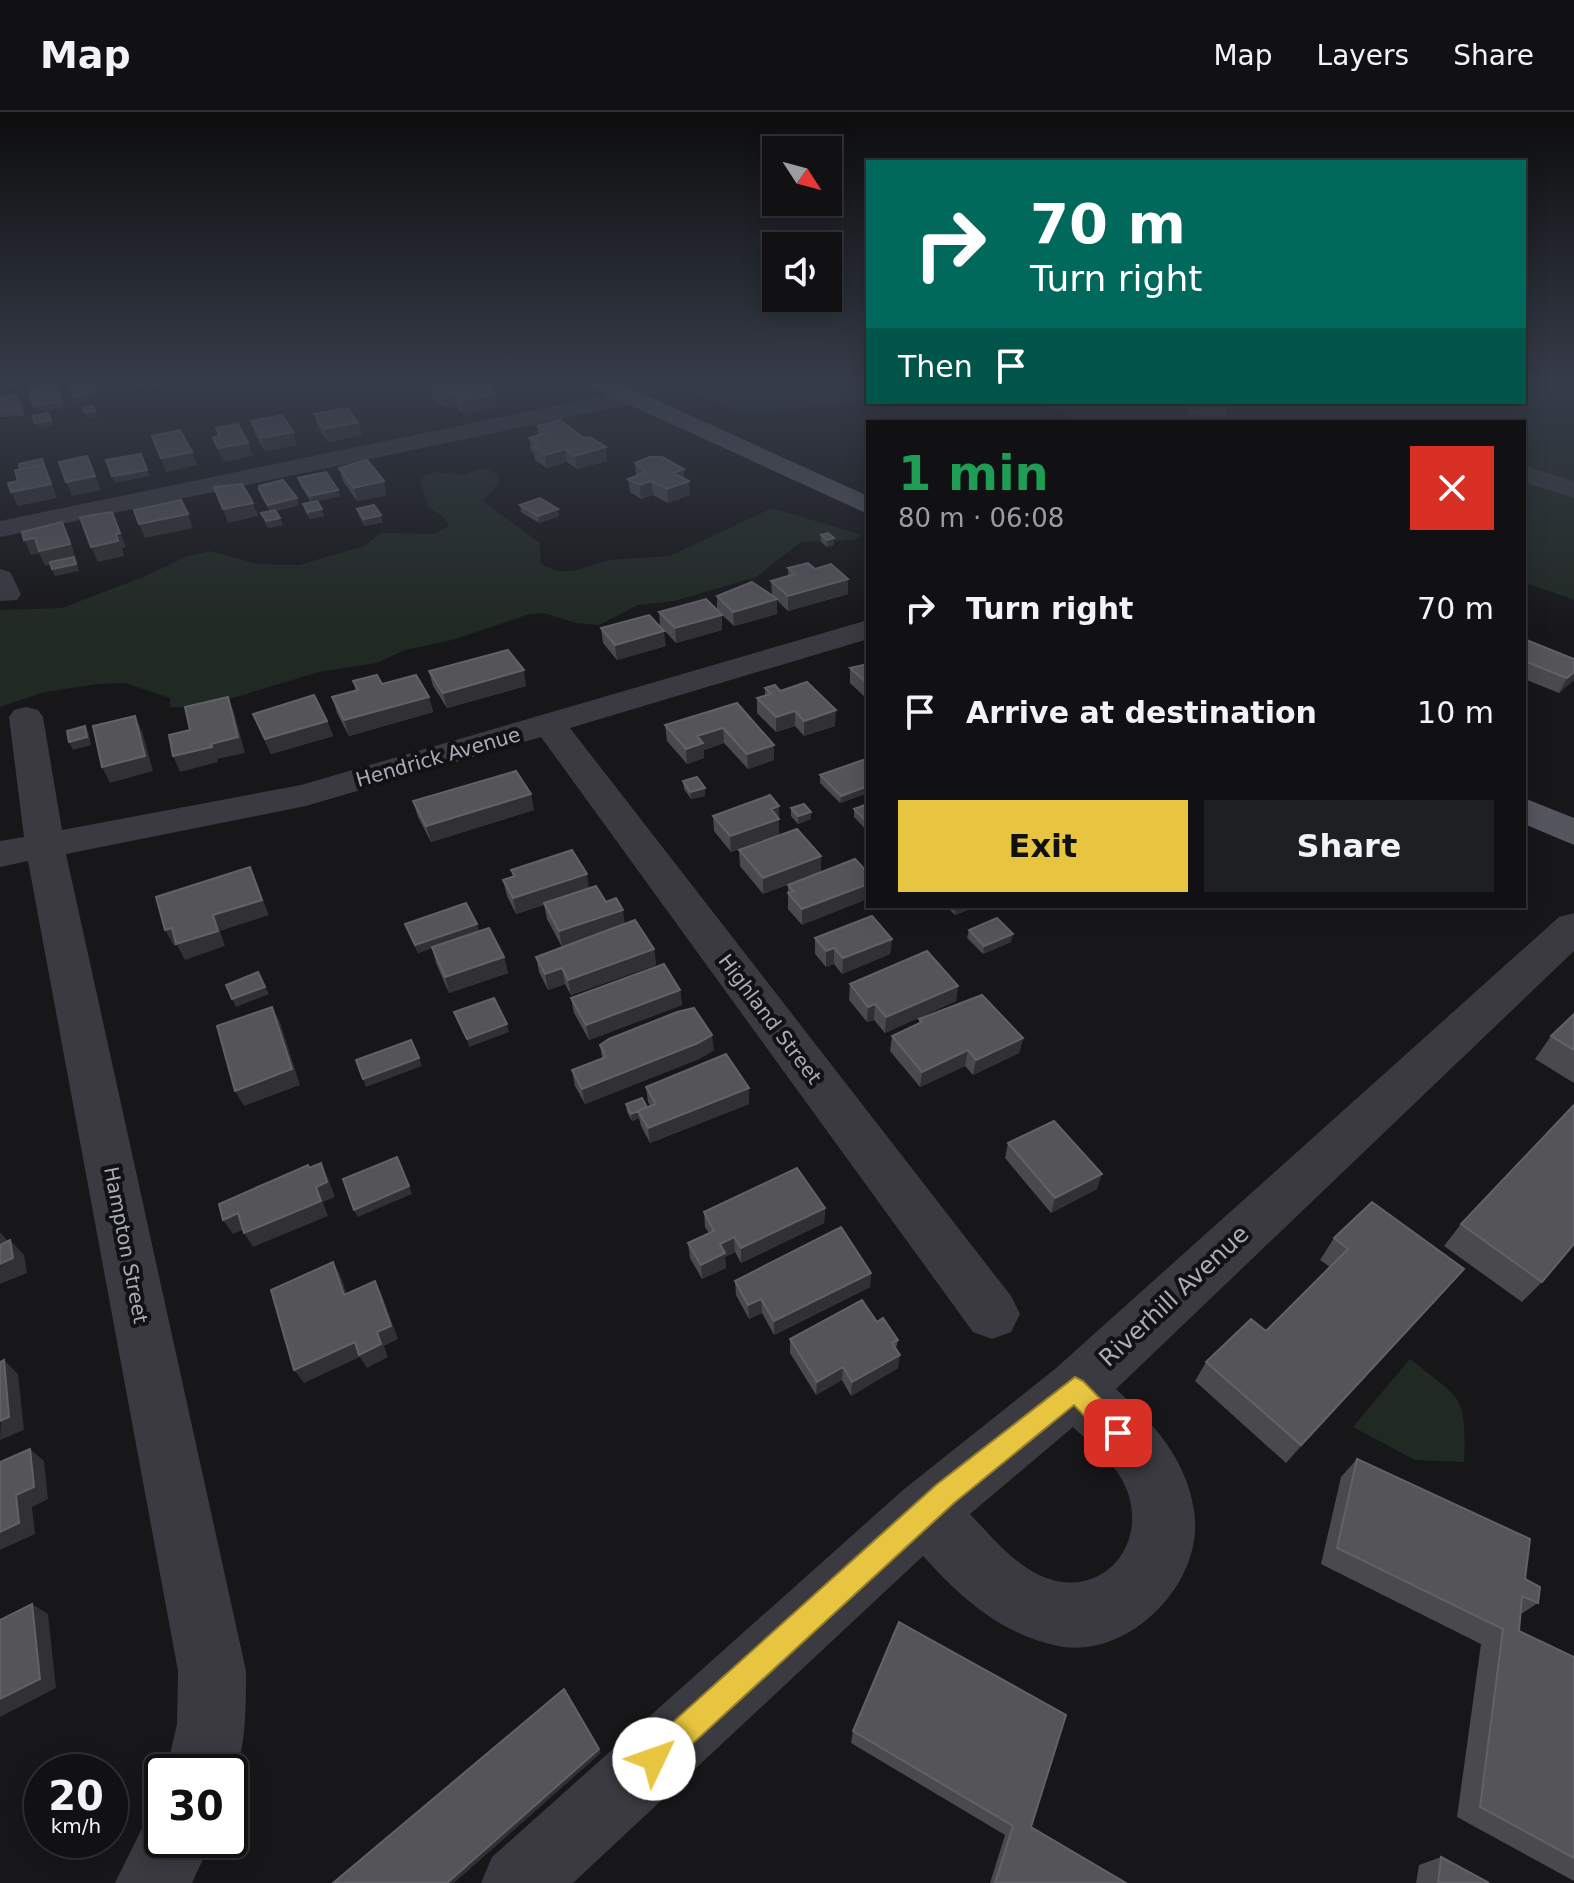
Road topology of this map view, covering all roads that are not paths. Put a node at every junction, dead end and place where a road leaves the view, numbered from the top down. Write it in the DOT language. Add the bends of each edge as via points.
graph roads {
  1 [pos="303,466"];
  2 [pos="781,466"];
  3 [pos="1526,475"];
  4 [pos="1574,490"];
  5 [pos="866,505"];
  6 [pos="0,529"];
  7 [pos="866,630"];
  8 [pos="26,717"];
  9 [pos="549,724"];
  10 [pos="1526,811"];
  11 [pos="1574,833"];
  12 [pos="22,850"];
  13 [pos="1574,927"];
  14 [pos="992,1314"];
  15 [pos="1075,1389"];
  16 [pos="925,1512"];
  17 [pos="206,1754"];
  18 [pos="165,1858"];
  19 [pos="152,1883"];
  20 [pos="518,1883"];
  1 -- 6 [label="street"];
  2 -- 5 [label="main road"];
  3 -- 4 [label="street"];
  7 -- 9 [label="street, Hendrick Avenue"];
  8 -- 12 [label="street, Hampton Street"];
  9 -- 12 [label="street, Hendrick Avenue" via="306,795"];
  9 -- 14 [label="street, Highland Street"];
  10 -- 11 [label="main road"];
  12 -- 17 [label="street, Hampton Street" via="212,1671"];
  13 -- 15 [label="street, Riverhill Avenue"];
  15 -- 16 [label="street, Riverhill Avenue"];
  15 -- 16 [label="street" via="1139,1456 1154,1478 1163,1506 1157,1561 1123,1601 1083,1614 1055,1613 1026,1603"];
  16 -- 20 [label="street, Riverhill Avenue"];
  18 -- 19 [label="street"];
}
